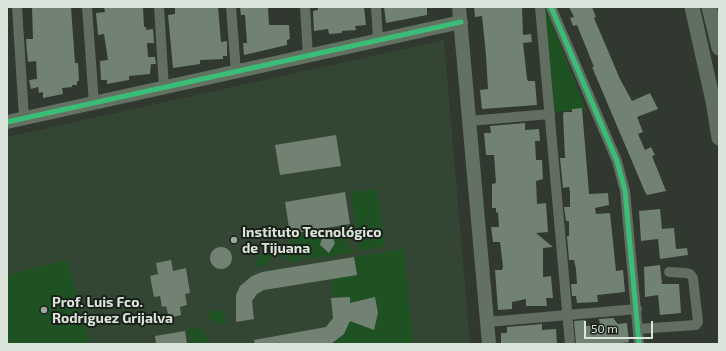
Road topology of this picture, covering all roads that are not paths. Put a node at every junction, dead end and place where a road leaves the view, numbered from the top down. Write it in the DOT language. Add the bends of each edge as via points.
graph roads {
  1 [pos="17,7"];
  2 [pos="87,7"];
  3 [pos="158,7"];
  4 [pos="231,7"];
  5 [pos="305,7"];
  6 [pos="376,7"];
  7 [pos="459,7"];
  8 [pos="540,7"];
  9 [pos="551,7"];
  10 [pos="692,7"];
  11 [pos="709,7"];
  12 [pos="461,22"];
  13 [pos="378,40"];
  14 [pos="719,48"];
  15 [pos="308,56"];
  16 [pos="236,72"];
  17 [pos="164,88"];
  18 [pos="94,104"];
  19 [pos="550,114"];
  20 [pos="24,118"];
  21 [pos="469,121"];
  22 [pos="7,122"];
  23 [pos="719,138"];
  24 [pos="669,272"];
  25 [pos="636,309"];
  26 [pos="568,315"];
  27 [pos="487,322"];
  28 [pos="638,329"];
  29 [pos="489,344"];
  30 [pos="570,344"];
  31 [pos="639,344"];
  1 -- 20 [label="street"];
  2 -- 18 [label="street"];
  3 -- 17 [label="street"];
  4 -- 16 [label="street"];
  5 -- 15 [label="street"];
  6 -- 13 [label="street"];
  7 -- 12 [label="street"];
  8 -- 19 [label="street"];
  9 -- 25 [label="street" via="617,161 623,181"];
  10 -- 23 [label="main road"];
  11 -- 14 [label="main road"];
  12 -- 13 [label="street"];
  12 -- 21 [label="street"];
  13 -- 15 [label="street"];
  15 -- 16 [label="street"];
  16 -- 17 [label="street"];
  17 -- 18 [label="street"];
  18 -- 20 [label="street"];
  19 -- 21 [label="street"];
  19 -- 26 [label="street"];
  20 -- 22 [label="street"];
  21 -- 27 [label="street"];
  24 -- 28 [label="street" via="690,274 693,278 698,322 696,325"];
  25 -- 26 [label="street"];
  25 -- 28 [label="street"];
  26 -- 27 [label="street"];
  26 -- 30 [label="street"];
  27 -- 29 [label="street"];
  28 -- 31 [label="street"];
}
